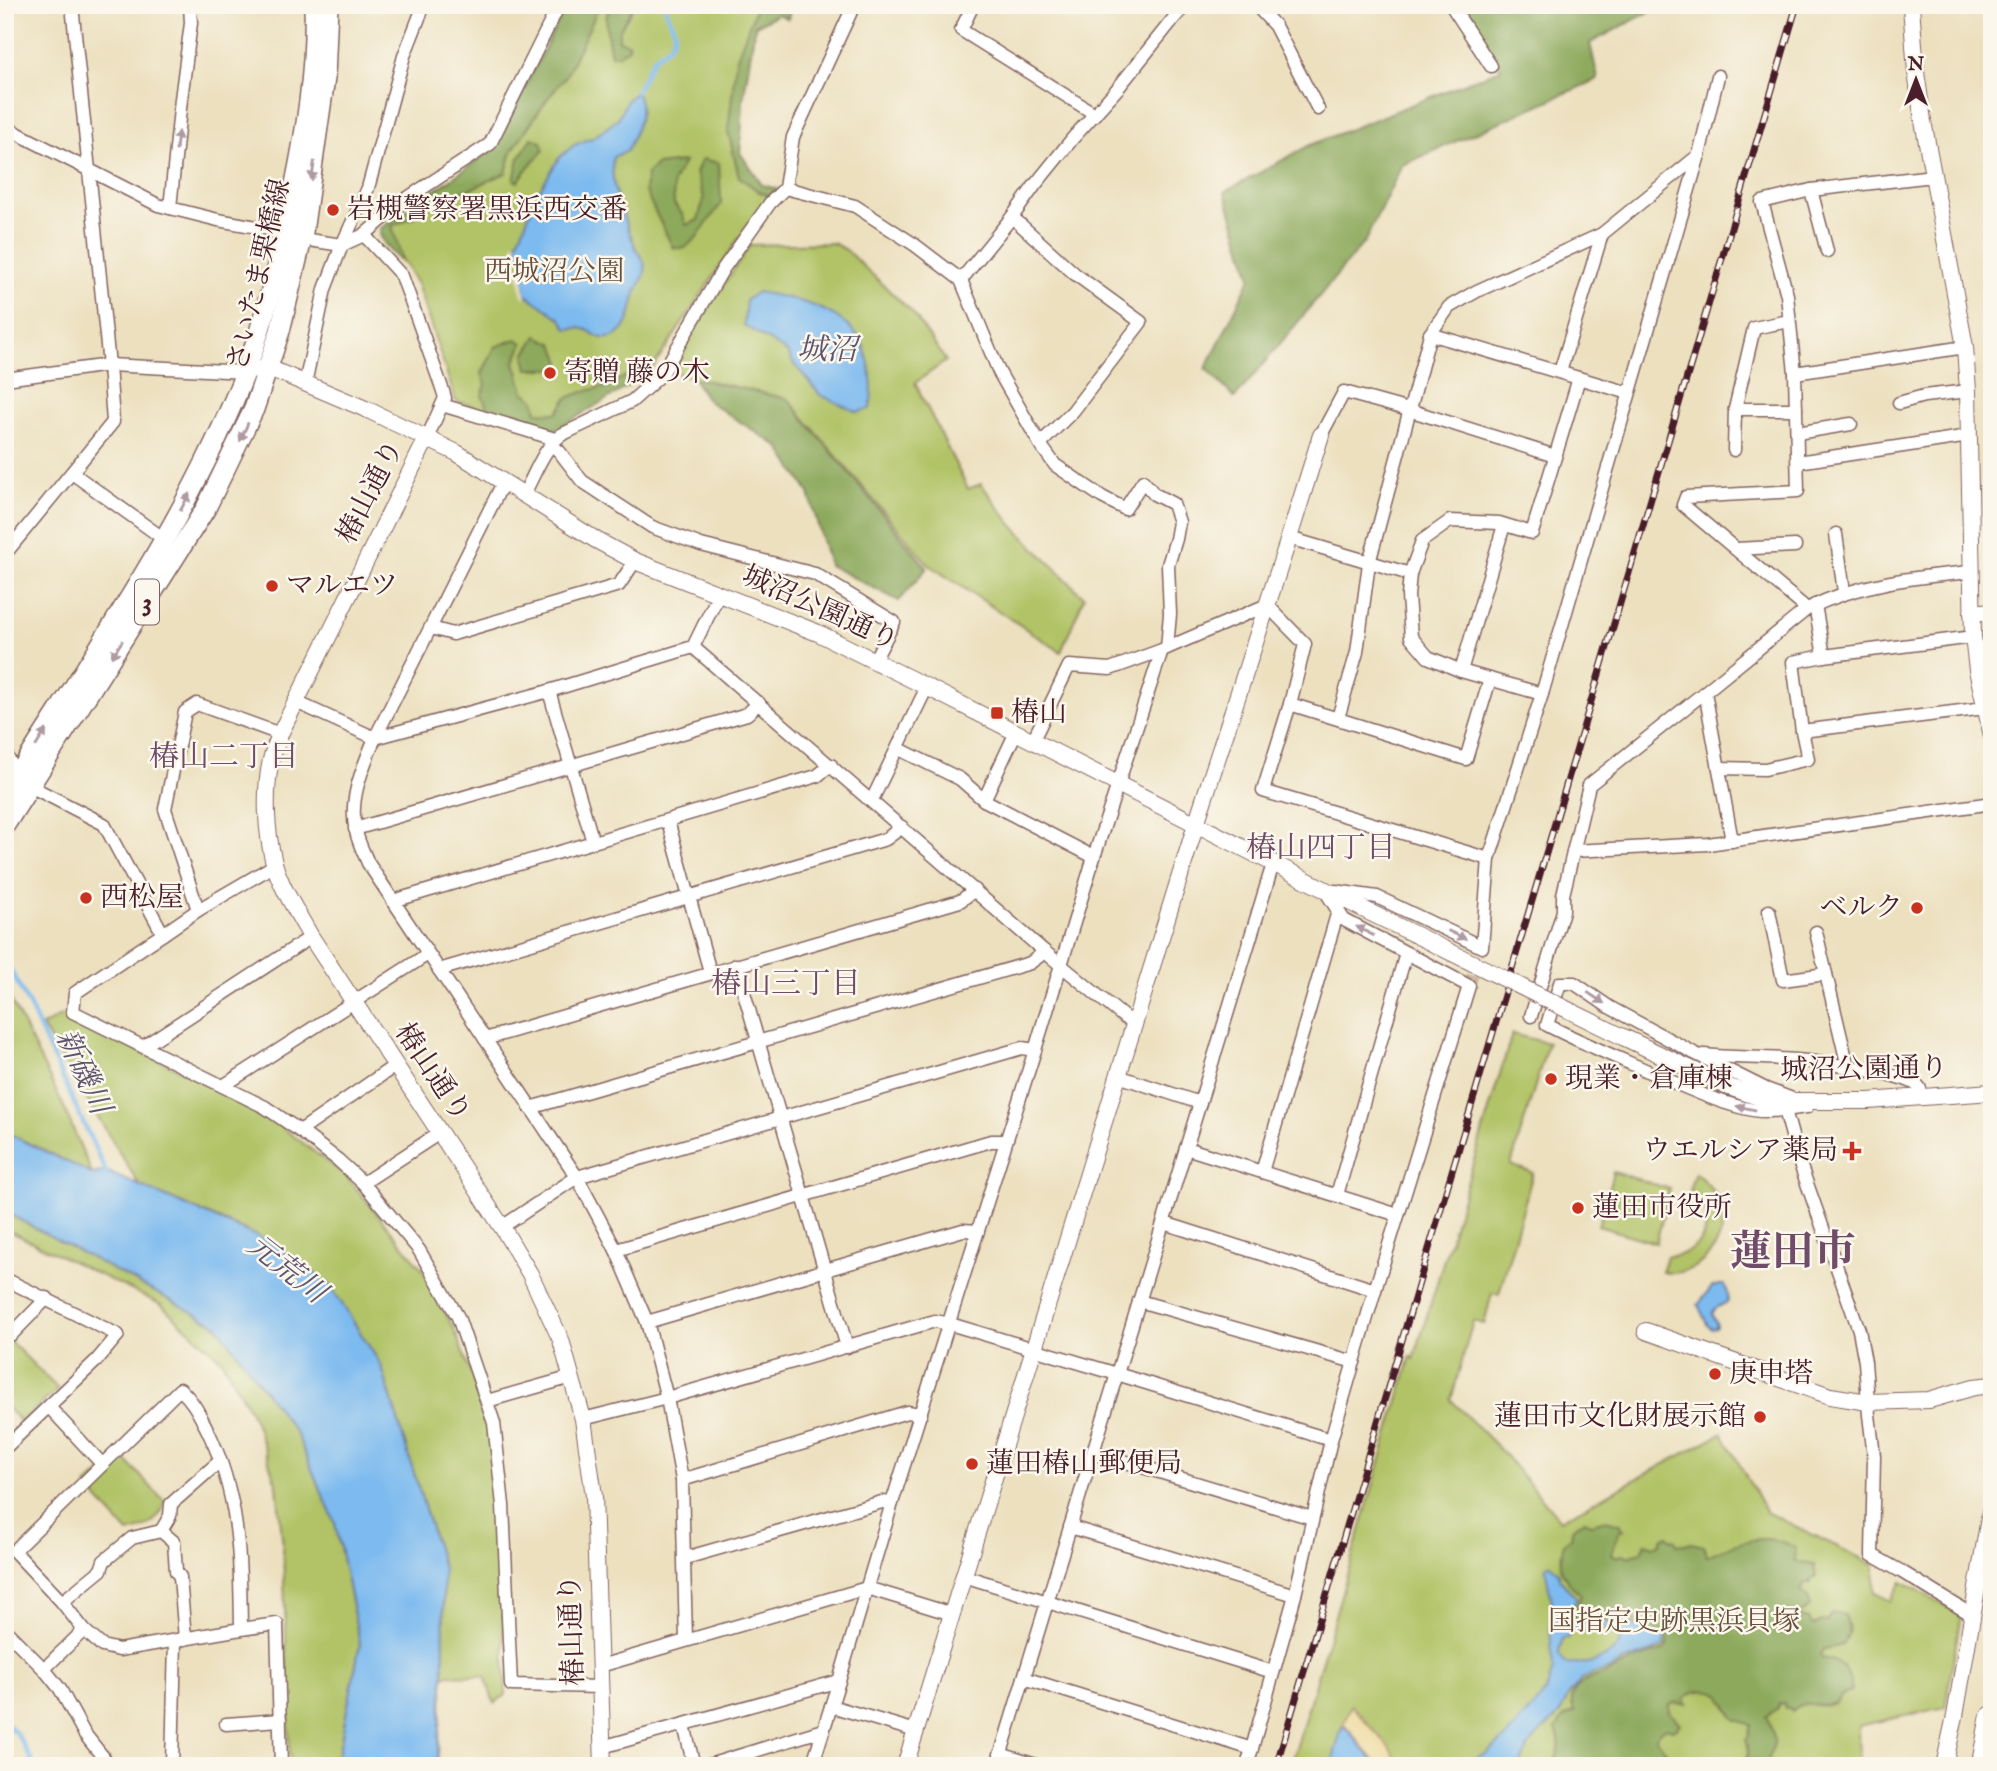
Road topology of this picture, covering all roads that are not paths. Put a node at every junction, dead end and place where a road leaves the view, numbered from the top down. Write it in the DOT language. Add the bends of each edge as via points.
graph roads {
  1 [pos="72,5"];
  2 [pos="190,5"];
  3 [pos="314,5"];
  4 [pos="328,5"];
  5 [pos="424,5"];
  6 [pos="559,5"];
  7 [pos="855,5"];
  8 [pos="972,5"];
  9 [pos="1186,5"];
  10 [pos="1256,5"];
  11 [pos="1451,5"];
  12 [pos="1912,5"];
  13 [pos="1491,66"];
  14 [pos="1718,76"];
  15 [pos="1318,109"];
  16 [pos="1095,114"];
  17 [pos="5,127"];
  18 [pos="1699,155"];
  19 [pos="89,170"];
  20 [pos="1933,176"];
  21 [pos="785,188"];
  22 [pos="1811,190"];
  23 [pos="170,208"];
  24 [pos="1012,217"];
  25 [pos="363,234"];
  26 [pos="1602,234"];
  27 [pos="294,235"];
  28 [pos="342,245"];
  29 [pos="1828,251"];
  30 [pos="961,280"];
  31 [pos="1789,321"];
  32 [pos="1430,334"];
  33 [pos="1965,347"];
  34 [pos="109,365"];
  35 [pos="269,369"];
  36 [pos="245,372"];
  37 [pos="1560,373"];
  38 [pos="1795,373"];
  39 [pos="5,377"];
  40 [pos="1579,378"];
  41 [pos="305,384"];
  42 [pos="1968,391"];
  43 [pos="1629,393"];
  44 [pos="1899,403"];
  45 [pos="442,405"];
  46 [pos="1796,409"];
  47 [pos="1409,410"];
  48 [pos="1735,410"];
  49 [pos="1851,424"];
  50 [pos="1797,433"];
  51 [pos="1321,435"];
  52 [pos="1969,436"];
  53 [pos="427,438"];
  54 [pos="553,442"];
  55 [pos="1040,444"];
  56 [pos="1734,450"];
  57 [pos="1555,456"];
  58 [pos="1798,462"];
  59 [pos="72,474"];
  60 [pos="503,481"];
  61 [pos="524,494"];
  62 [pos="1504,525"];
  63 [pos="1836,534"];
  64 [pos="1289,538"];
  65 [pos="164,539"];
  66 [pos="1795,546"];
  67 [pos="1736,549"];
  68 [pos="5,554"];
  69 [pos="635,561"];
  70 [pos="1369,563"];
  71 [pos="1971,572"];
  72 [pos="1410,575"];
  73 [pos="1844,592"];
  74 [pos="719,594"];
  75 [pos="1267,605"];
  76 [pos="1811,607"];
  77 [pos="1992,611"];
  78 [pos="1972,613"];
  79 [pos="431,628"];
  80 [pos="1973,637"];
  81 [pos="693,647"];
  82 [pos="1165,649"];
  83 [pos="1824,656"];
  84 [pos="874,661"];
  85 [pos="1461,671"];
  86 [pos="1490,679"];
  87 [pos="927,687"];
  88 [pos="549,691"];
  89 [pos="1705,692"];
  90 [pos="1542,694"];
  91 [pos="296,702"];
  92 [pos="759,703"];
  93 [pos="1987,703"];
  94 [pos="1290,704"];
  95 [pos="1338,718"];
  96 [pos="1802,731"];
  97 [pos="1016,732"];
  98 [pos="280,734"];
  99 [pos="1992,736"];
  100 [pos="375,738"];
  101 [pos="1032,740"];
  102 [pos="898,749"];
  103 [pos="5,753"];
  104 [pos="571,765"];
  105 [pos="831,765"];
  106 [pos="1719,768"];
  107 [pos="24,781"];
  108 [pos="1118,785"];
  109 [pos="5,796"];
  110 [pos="873,800"];
  111 [pos="984,800"];
  112 [pos="1992,803"];
  113 [pos="668,821"];
  114 [pos="1196,824"];
  115 [pos="5,825"];
  116 [pos="902,827"];
  117 [pos="355,829"];
  118 [pos="1732,841"];
  119 [pos="593,842"];
  120 [pos="1573,852"];
  121 [pos="1094,857"];
  122 [pos="1489,859"];
  123 [pos="1273,864"];
  124 [pos="275,865"];
  125 [pos="1324,889"];
  126 [pos="975,890"];
  127 [pos="689,897"];
  128 [pos="393,901"];
  129 [pos="198,910"];
  130 [pos="1338,911"];
  131 [pos="1769,911"];
  132 [pos="1816,932"];
  133 [pos="163,934"];
  134 [pos="311,937"];
  135 [pos="1045,951"];
  136 [pos="1406,953"];
  137 [pos="428,954"];
  138 [pos="1061,964"];
  139 [pos="736,965"];
  140 [pos="439,970"];
  141 [pos="710,972"];
  142 [pos="1826,974"];
  143 [pos="353,1001"];
  144 [pos="1531,1016"];
  145 [pos="1136,1021"];
  146 [pos="485,1039"];
  147 [pos="758,1042"];
  148 [pos="144,1046"];
  149 [pos="1035,1050"];
  150 [pos="1694,1053"];
  151 [pos="396,1065"];
  152 [pos="1848,1067"];
  153 [pos="1118,1076"];
  154 [pos="223,1086"];
  155 [pos="1992,1092"];
  156 [pos="1922,1098"];
  157 [pos="1800,1102"];
  158 [pos="1838,1102"];
  159 [pos="1200,1103"];
  160 [pos="530,1108"];
  161 [pos="1785,1110"];
  162 [pos="779,1118"];
  163 [pos="300,1131"];
  164 [pos="441,1132"];
  165 [pos="1006,1141"];
  166 [pos="1186,1148"];
  167 [pos="1262,1172"];
  168 [pos="577,1177"];
  169 [pos="363,1183"];
  170 [pos="803,1195"];
  171 [pos="1337,1195"];
  172 [pos="1398,1215"];
  173 [pos="1164,1223"];
  174 [pos="502,1227"];
  175 [pos="978,1231"];
  176 [pos="616,1250"];
  177 [pos="824,1270"];
  178 [pos="5,1279"];
  179 [pos="1375,1290"];
  180 [pos="47,1298"];
  181 [pos="1139,1301"];
  182 [pos="647,1322"];
  183 [pos="950,1324"];
  184 [pos="1646,1331"];
  185 [pos="5,1337"];
  186 [pos="847,1347"];
  187 [pos="1034,1349"];
  188 [pos="1354,1362"];
  189 [pos="1117,1374"];
  190 [pos="572,1377"];
  191 [pos="1992,1385"];
  192 [pos="667,1398"];
  193 [pos="487,1401"];
  194 [pos="1868,1402"];
  195 [pos="50,1407"];
  196 [pos="921,1414"];
  197 [pos="583,1419"];
  198 [pos="1331,1440"];
  199 [pos="5,1448"];
  200 [pos="1093,1452"];
  201 [pos="220,1461"];
  202 [pos="102,1464"];
  203 [pos="682,1480"];
  204 [pos="1992,1501"];
  205 [pos="892,1503"];
  206 [pos="1312,1518"];
  207 [pos="1070,1527"];
  208 [pos="161,1531"];
  209 [pos="685,1558"];
  210 [pos="964,1576"];
  211 [pos="867,1588"];
  212 [pos="1295,1595"];
  213 [pos="1047,1601"];
  214 [pos="62,1602"];
  215 [pos="952,1614"];
  216 [pos="1972,1615"];
  217 [pos="241,1629"];
  218 [pos="5,1630"];
  219 [pos="85,1630"];
  220 [pos="180,1640"];
  221 [pos="686,1640"];
  222 [pos="600,1666"];
  223 [pos="44,1669"];
  224 [pos="1273,1672"];
  225 [pos="1024,1678"];
  226 [pos="839,1681"];
  227 [pos="601,1687"];
  228 [pos="831,1706"];
  229 [pos="1992,1718"];
  230 [pos="279,1720"];
  231 [pos="226,1724"];
  232 [pos="684,1725"];
  233 [pos="823,1730"];
  234 [pos="916,1731"];
  235 [pos="602,1747"];
  236 [pos="1252,1749"];
  237 [pos="5,1760"];
  238 [pos="999,1760"];
  239 [pos="11,1766"];
  240 [pos="110,1766"];
  241 [pos="172,1766"];
  242 [pos="281,1766"];
  243 [pos="603,1766"];
  244 [pos="694,1766"];
  245 [pos="706,1766"];
  246 [pos="812,1766"];
  247 [pos="905,1766"];
  248 [pos="1039,1766"];
  249 [pos="1247,1766"];
  250 [pos="1944,1766"];
  251 [pos="1983,1766"];
  1 -- 19 [label="street"];
  23 -- 2 [label="street, one-way"];
  3 -- 27 [label="main road, さいたま栗橋線 / 3" via="312,79 296,176"];
  4 -- 27 [label="main road, さいたま栗橋線 / 3, one-way" via="325,78"];
  5 -- 28 [label="street" via="404,56 368,188"];
  6 -- 25 [label="street" via="490,144 406,199"];
  7 -- 21 [label="street" via="793,137"];
  8 -- 16 [label="street" via="961,30"];
  9 -- 16 [label="street"];
  10 -- 15 [label="street" via="1275,26"];
  11 -- 13 [label="street"];
  12 -- 20 [label="street" via="1916,72"];
  14 -- 18 [label="street"];
  16 -- 24 [label="street"];
  17 -- 19 [label="street"];
  18 -- 26 [label="street"];
  18 -- 43 [label="street"];
  19 -- 23 [label="street"];
  19 -- 34 [label="street"];
  20 -- 22 [label="street"];
  20 -- 33 [label="street"];
  21 -- 30 [label="street" via="855,206"];
  21 -- 54 [label="street" via="723,269 663,374 632,401"];
  22 -- 29 [label="street"];
  22 -- 31 [label="street" via="1762,202 1787,295"];
  23 -- 27 [label="street"];
  24 -- 30 [label="street"];
  24 -- 55 [label="street" via="1075,274 1141,322 1073,411"];
  25 -- 28 [label="street"];
  25 -- 45 [label="street" via="409,290 443,391"];
  26 -- 32 [label="street" via="1449,307"];
  26 -- 37 [label="street"];
  27 -- 28 [label="street"];
  27 -- 35 [label="main road, さいたま栗橋線 / 3" via="280,331"];
  27 -- 36 [label="main road, さいたま栗橋線 / 3"];
  28 -- 41 [label="street" via="324,289"];
  30 -- 55 [label="street" via="999,372"];
  31 -- 38 [label="street"];
  31 -- 48 [label="street" via="1754,328"];
  32 -- 37 [label="street"];
  32 -- 47 [label="street"];
  33 -- 38 [label="street"];
  33 -- 42 [label="street"];
  34 -- 36 [label="street"];
  34 -- 39 [label="street"];
  34 -- 59 [label="street" via="113,422"];
  35 -- 36 [label="street, 城沼公園通り"];
  35 -- 41 [label="street, 城沼公園通り"];
  35 -- 107 [label="main road, さいたま栗橋線 / 3, one-way" via="206,508"];
  65 -- 36 [label="main road, さいたま栗橋線 / 3, one-way" via="202,469"];
  37 -- 40 [label="street"];
  38 -- 46 [label="street"];
  40 -- 43 [label="street"];
  40 -- 57 [label="street"];
  41 -- 53 [label="street, 城沼公園通り"];
  42 -- 44 [label="street"];
  42 -- 52 [label="street"];
  43 -- 90 [label="street"];
  45 -- 53 [label="street"];
  45 -- 54 [label="street"];
  46 -- 48 [label="street"];
  46 -- 50 [label="street"];
  47 -- 51 [label="street" via="1344,392"];
  47 -- 57 [label="street"];
  47 -- 70 [label="street"];
  48 -- 56 [label="street"];
  49 -- 50 [label="street"];
  50 -- 58 [label="street"];
  51 -- 64 [label="street"];
  52 -- 58 [label="street"];
  52 -- 71 [label="street"];
  53 -- 60 [label="street, 城沼公園通り"];
  53 -- 91 [label="street, 椿山通り"];
  54 -- 61 [label="street"];
  54 -- 84 [label="street" via="582,481 652,527 701,545 815,574 894,622"];
  55 -- 82 [label="street" via="1055,465 1125,509 1143,481 1154,494 1173,504 1179,522 1168,565 1170,614"];
  57 -- 62 [label="street" via="1532,533"];
  58 -- 67 [label="street" via="1798,491 1686,496 1683,505"];
  59 -- 65 [label="street"];
  59 -- 68 [label="street"];
  60 -- 61 [label="street, 城沼公園通り"];
  60 -- 79 [label="street"];
  61 -- 69 [label="street, 城沼公園通り"];
  62 -- 72 [label="street" via="1451,521 1422,541"];
  62 -- 85 [label="street"];
  63 -- 73 [label="street"];
  64 -- 70 [label="street"];
  64 -- 75 [label="street"];
  107 -- 65 [label="main road, さいたま栗橋線 / 3, one-way"];
  66 -- 67 [label="street"];
  67 -- 76 [label="street"];
  69 -- 74 [label="street, 城沼公園通り"];
  69 -- 79 [label="street" via="619,585 453,634"];
  70 -- 72 [label="street"];
  70 -- 95 [label="street" via="1357,652"];
  71 -- 73 [label="street"];
  71 -- 78 [label="street"];
  72 -- 85 [label="street" via="1411,637 1428,657"];
  73 -- 76 [label="street"];
  74 -- 81 [label="street"];
  74 -- 84 [label="street, 城沼公園通り"];
  75 -- 82 [label="street"];
  75 -- 94 [label="street" via="1305,644"];
  75 -- 114 [label="street"];
  76 -- 83 [label="street"];
  76 -- 89 [label="street"];
  77 -- 78 [label="street"];
  78 -- 80 [label="street"];
  79 -- 100 [label="street"];
  80 -- 83 [label="street"];
  80 -- 93 [label="street"];
  81 -- 88 [label="street"];
  81 -- 92 [label="street"];
  82 -- 101 [label="street" via="1110,669 1069,666"];
  82 -- 108 [label="street"];
  83 -- 96 [label="street" via="1793,662"];
  84 -- 87 [label="street, 城沼公園通り"];
  85 -- 86 [label="street"];
  86 -- 90 [label="street"];
  86 -- 95 [label="street" via="1466,759"];
  87 -- 97 [label="street, 城沼公園通り"];
  87 -- 102 [label="street"];
  88 -- 100 [label="street"];
  88 -- 104 [label="street"];
  89 -- 106 [label="street"];
  89 -- 120 [label="street" via="1589,785"];
  90 -- 122 [label="street"];
  91 -- 98 [label="street, 椿山通り"];
  91 -- 100 [label="street"];
  92 -- 104 [label="street" via="747,714"];
  92 -- 105 [label="street"];
  93 -- 96 [label="street"];
  93 -- 99 [label="street"];
  94 -- 95 [label="street"];
  94 -- 122 [label="street" via="1264,792"];
  96 -- 106 [label="street" via="1808,759 1765,769"];
  97 -- 101 [label="street, 城沼公園通り"];
  97 -- 111 [label="street"];
  98 -- 124 [label="street, 椿山通り" via="271,761 267,800"];
  98 -- 129 [label="street" via="197,704 185,712 165,809"];
  100 -- 117 [label="street" via="354,799"];
  101 -- 108 [label="street, 城沼公園通り"];
  102 -- 110 [label="street"];
  102 -- 111 [label="street" via="960,779"];
  103 -- 107 [label="street"];
  104 -- 117 [label="street"];
  104 -- 119 [label="street"];
  105 -- 110 [label="street"];
  105 -- 113 [label="street" via="817,776"];
  106 -- 118 [label="street"];
  107 -- 109 [label="main road, さいたま栗橋線 / 3"];
  107 -- 115 [label="main road, さいたま栗橋線 / 3"];
  107 -- 133 [label="street" via="104,824"];
  108 -- 114 [label="street, 城沼公園通り"];
  108 -- 121 [label="street"];
  110 -- 116 [label="street"];
  111 -- 121 [label="street"];
  112 -- 118 [label="street"];
  113 -- 119 [label="street"];
  113 -- 127 [label="street"];
  114 -- 123 [label="street, 城沼公園通り"];
  114 -- 145 [label="street"];
  116 -- 126 [label="street"];
  116 -- 127 [label="street" via="886,839"];
  117 -- 128 [label="street" via="368,863"];
  118 -- 120 [label="street"];
  119 -- 128 [label="street"];
  120 -- 144 [label="street" via="1563,911"];
  121 -- 138 [label="street"];
  125 -- 122 [label="street, one-way" via="1377,897 1482,947"];
  123 -- 125 [label="street, 城沼公園通り"];
  123 -- 159 [label="street"];
  124 -- 129 [label="street"];
  124 -- 134 [label="street, 椿山通り"];
  125 -- 130 [label="street"];
  125 -- 157 [label="street, 城沼公園通り, bridge" via="1729,1087 1758,1097"];
  126 -- 135 [label="street"];
  126 -- 139 [label="street" via="960,901"];
  127 -- 140 [label="street"];
  127 -- 141 [label="street"];
  128 -- 137 [label="street"];
  129 -- 133 [label="street"];
  136 -- 130 [label="street, one-way" via="1344,920"];
  130 -- 167 [label="street"];
  131 -- 142 [label="street" via="1783,981"];
  132 -- 142 [label="street"];
  133 -- 148 [label="street" via="75,993 73,1012"];
  134 -- 143 [label="street, 椿山通り"];
  134 -- 148 [label="street"];
  135 -- 138 [label="street"];
  135 -- 147 [label="street" via="1030,963"];
  136 -- 171 [label="street"];
  136 -- 172 [label="street" via="1469,986"];
  137 -- 140 [label="street"];
  137 -- 143 [label="street"];
  138 -- 145 [label="street" via="1125,1018"];
  138 -- 149 [label="street"];
  139 -- 141 [label="street"];
  139 -- 147 [label="street"];
  140 -- 146 [label="street"];
  141 -- 146 [label="street"];
  142 -- 152 [label="street"];
  143 -- 151 [label="street, 椿山通り"];
  143 -- 154 [label="street"];
  145 -- 153 [label="street"];
  146 -- 160 [label="street"];
  147 -- 160 [label="street"];
  147 -- 162 [label="street"];
  148 -- 154 [label="street"];
  149 -- 162 [label="street" via="1022,1048"];
  149 -- 165 [label="street"];
  150 -- 152 [label="street"];
  150 -- 157 [label="street"];
  161 -- 150 [label="street, one-way" via="1732,1105 1547,1025 1560,983 1574,983"];
  151 -- 163 [label="street"];
  151 -- 164 [label="street, 椿山通り"];
  152 -- 156 [label="street" via="1901,1077 1919,1087"];
  153 -- 159 [label="street"];
  153 -- 187 [label="street"];
  154 -- 163 [label="street"];
  155 -- 156 [label="street, 城沼公園通り"];
  156 -- 158 [label="street, 城沼公園通り"];
  157 -- 158 [label="street, 城沼公園通り"];
  158 -- 161 [label="street"];
  159 -- 166 [label="street"];
  160 -- 168 [label="street"];
  161 -- 194 [label="street" via="1859,1330"];
  162 -- 168 [label="street"];
  162 -- 170 [label="street"];
  163 -- 169 [label="street"];
  164 -- 169 [label="street"];
  164 -- 174 [label="street, 椿山通り"];
  165 -- 170 [label="street" via="991,1140"];
  165 -- 175 [label="street"];
  166 -- 167 [label="street"];
  166 -- 173 [label="street"];
  167 -- 171 [label="street"];
  168 -- 174 [label="street"];
  168 -- 176 [label="street"];
  169 -- 193 [label="street" via="419,1250 452,1306"];
  170 -- 176 [label="street"];
  170 -- 177 [label="street"];
  171 -- 172 [label="street"];
  172 -- 179 [label="street"];
  173 -- 179 [label="street"];
  173 -- 181 [label="street"];
  174 -- 190 [label="street, 椿山通り" via="561,1340"];
  175 -- 177 [label="street" via="963,1230"];
  175 -- 183 [label="street"];
  176 -- 182 [label="street"];
  177 -- 182 [label="street"];
  177 -- 186 [label="street"];
  178 -- 180 [label="street"];
  179 -- 188 [label="street"];
  180 -- 185 [label="street"];
  180 -- 195 [label="street" via="118,1335"];
  181 -- 188 [label="street"];
  181 -- 189 [label="street"];
  182 -- 192 [label="street"];
  183 -- 186 [label="street" via="935,1321"];
  183 -- 187 [label="street"];
  183 -- 196 [label="street"];
  184 -- 194 [label="street" via="1830,1396"];
  186 -- 192 [label="street"];
  187 -- 189 [label="street"];
  187 -- 210 [label="street"];
  188 -- 198 [label="street"];
  189 -- 198 [label="street"];
  189 -- 200 [label="street"];
  190 -- 193 [label="street"];
  190 -- 197 [label="street, 椿山通り"];
  191 -- 194 [label="street" via="1929,1400"];
  192 -- 197 [label="street"];
  192 -- 203 [label="street"];
  193 -- 227 [label="street" via="494,1423 503,1505 511,1685"];
  194 -- 216 [label="street" via="1874,1456 1872,1555"];
  195 -- 199 [label="street"];
  195 -- 202 [label="street"];
  196 -- 203 [label="street" via="907,1412"];
  196 -- 205 [label="street"];
  197 -- 222 [label="street, 椿山通り" via="594,1496"];
  198 -- 206 [label="street"];
  200 -- 206 [label="street"];
  200 -- 207 [label="street"];
  201 -- 202 [label="street" via="193,1401 180,1389"];
  201 -- 208 [label="street" via="171,1504"];
  201 -- 217 [label="street" via="232,1499 240,1553"];
  202 -- 214 [label="street" via="13,1551"];
  203 -- 209 [label="street"];
  204 -- 216 [label="street"];
  205 -- 209 [label="street" via="882,1502"];
  205 -- 211 [label="street"];
  206 -- 212 [label="street"];
  207 -- 212 [label="street"];
  207 -- 213 [label="street"];
  208 -- 214 [label="street" via="132,1538"];
  208 -- 220 [label="street" via="174,1542 180,1577"];
  209 -- 221 [label="street"];
  210 -- 213 [label="street"];
  210 -- 215 [label="street"];
  211 -- 215 [label="street"];
  211 -- 221 [label="street"];
  211 -- 226 [label="street"];
  212 -- 224 [label="street"];
  213 -- 224 [label="street"];
  213 -- 225 [label="street"];
  214 -- 219 [label="street"];
  215 -- 234 [label="street"];
  216 -- 250 [label="street"];
  217 -- 220 [label="street"];
  217 -- 230 [label="street" via="277,1624"];
  218 -- 223 [label="street"];
  219 -- 220 [label="street" via="102,1646 119,1650"];
  219 -- 223 [label="street"];
  220 -- 241 [label="street"];
  221 -- 222 [label="street"];
  222 -- 227 [label="street, 椿山通り"];
  223 -- 240 [label="street"];
  224 -- 236 [label="street"];
  225 -- 236 [label="street"];
  225 -- 238 [label="street"];
  226 -- 228 [label="street"];
  226 -- 232 [label="street"];
  227 -- 235 [label="street, 椿山通り"];
  228 -- 233 [label="street"];
  228 -- 234 [label="street"];
  229 -- 251 [label="highway"];
  230 -- 231 [label="street"];
  230 -- 242 [label="street"];
  232 -- 235 [label="street"];
  232 -- 244 [label="street"];
  233 -- 245 [label="street"];
  233 -- 246 [label="street"];
  234 -- 247 [label="street"];
  235 -- 243 [label="street, 椿山通り"];
  236 -- 249 [label="street"];
  237 -- 239 [label="street"];
  238 -- 248 [label="street"];
}
